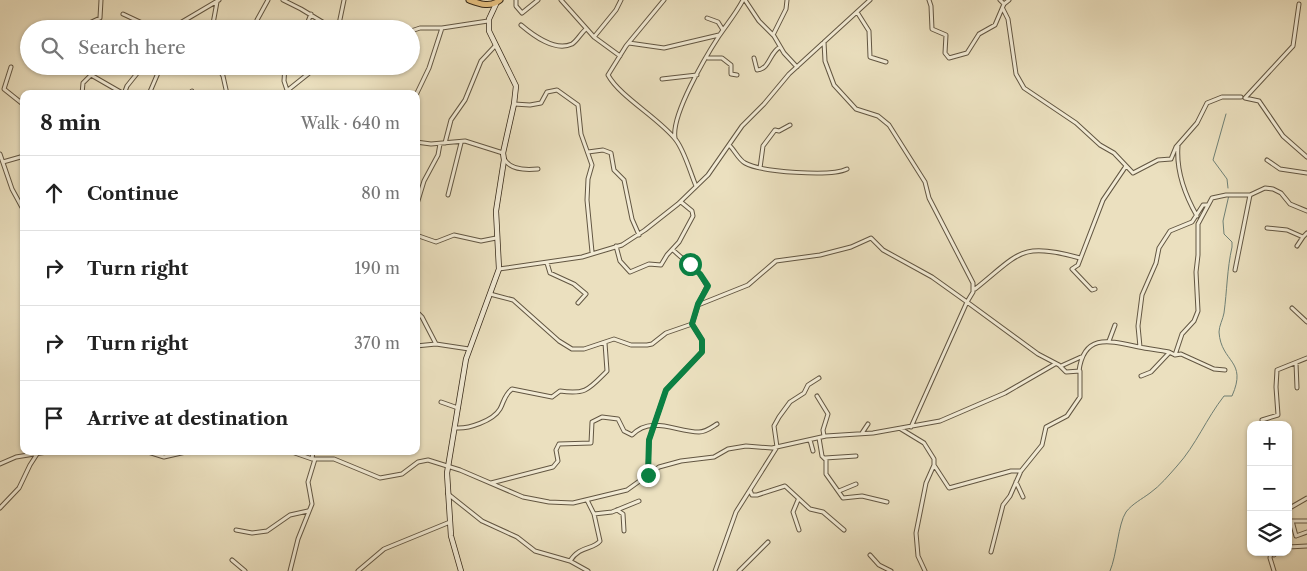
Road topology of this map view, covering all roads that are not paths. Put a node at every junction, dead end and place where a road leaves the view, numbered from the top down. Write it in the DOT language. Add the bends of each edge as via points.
graph roads {
  1 [pos="101,0"];
  2 [pos="218,0"];
  3 [pos="268,0"];
  4 [pos="282,0"];
  5 [pos="344,0"];
  6 [pos="469,0"];
  7 [pos="516,0"];
  8 [pos="538,0"];
  9 [pos="561,0"];
  10 [pos="621,0"];
  11 [pos="664,0"];
  12 [pos="744,0"];
  13 [pos="787,0"];
  14 [pos="870,0"];
  15 [pos="929,0"];
  16 [pos="1000,0"];
  17 [pos="1009,0"];
  18 [pos="477,1"];
  19 [pos="498,2"];
  20 [pos="1004,4"];
  21 [pos="1299,4"];
  22 [pos="1003,10"];
  23 [pos="857,12"];
  24 [pos="123,14"];
  25 [pos="311,14"];
  26 [pos="708,18"];
  27 [pos="96,20"];
  28 [pos="136,20"];
  29 [pos="185,20"];
  30 [pos="214,20"];
  31 [pos="257,20"];
  32 [pos="309,20"];
  33 [pos="320,20"];
  34 [pos="340,20"];
  35 [pos="488,21"];
  36 [pos="521,25"];
  37 [pos="420,28"];
  38 [pos="442,28"];
  39 [pos="586,29"];
  40 [pos="723,30"];
  41 [pos="720,35"];
  42 [pos="773,35"];
  43 [pos="594,37"];
  44 [pos="824,42"];
  45 [pos="629,43"];
  46 [pos="496,46"];
  47 [pos="780,47"];
  48 [pos="620,56"];
  49 [pos="707,58"];
  50 [pos="754,58"];
  51 [pos="886,62"];
  52 [pos="11,67"];
  53 [pos="797,67"];
  54 [pos="698,74"];
  55 [pos="91,75"];
  56 [pos="136,75"];
  57 [pos="157,75"];
  58 [pos="222,75"];
  59 [pos="285,75"];
  60 [pos="306,75"];
  61 [pos="737,75"];
  62 [pos="662,79"];
  63 [pos="82,90"];
  64 [pos="117,90"];
  65 [pos="126,90"];
  66 [pos="151,90"];
  67 [pos="226,90"];
  68 [pos="287,90"];
  69 [pos="418,90"];
  70 [pos="1241,97"];
  71 [pos="20,102"];
  72 [pos="514,104"];
  73 [pos="790,125"];
  74 [pos="675,138"];
  75 [pos="420,142"];
  76 [pos="462,142"];
  77 [pos="445,143"];
  78 [pos="440,144"];
  79 [pos="730,146"];
  80 [pos="1178,146"];
  81 [pos="588,152"];
  82 [pos="503,153"];
  83 [pos="0,154"];
  84 [pos="20,157"];
  85 [pos="1307,157"];
  86 [pos="1171,159"];
  87 [pos="504,160"];
  88 [pos="1267,160"];
  89 [pos="2,162"];
  90 [pos="1126,166"];
  91 [pos="1178,167"];
  92 [pos="760,168"];
  93 [pos="538,169"];
  94 [pos="848,169"];
  95 [pos="1307,173"];
  96 [pos="696,186"];
  97 [pos="420,194"];
  98 [pos="448,195"];
  99 [pos="1250,195"];
  100 [pos="680,202"];
  101 [pos="20,204"];
  102 [pos="1207,205"];
  103 [pos="1307,211"];
  104 [pos="1196,215"];
  105 [pos="1199,221"];
  106 [pos="1267,228"];
  107 [pos="1307,233"];
  108 [pos="638,235"];
  109 [pos="420,236"];
  110 [pos="1304,237"];
  111 [pos="496,238"];
  112 [pos="616,246"];
  113 [pos="1297,246"];
  114 [pos="673,250"];
  115 [pos="592,252"];
  116 [pos="1080,258"];
  117 [pos="547,263"];
  118 [pos="499,269"];
  119 [pos="1235,270"];
  120 [pos="1095,289"];
  121 [pos="974,290"];
  122 [pos="490,294"];
  123 [pos="967,302"];
  124 [pos="578,303"];
  125 [pos="698,304"];
  126 [pos="1292,308"];
  127 [pos="420,315"];
  128 [pos="1307,322"];
  129 [pos="692,324"];
  130 [pos="1115,325"];
  131 [pos="1109,341"];
  132 [pos="604,343"];
  133 [pos="436,344"];
  134 [pos="420,346"];
  135 [pos="1140,347"];
  136 [pos="469,349"];
  137 [pos="1170,352"];
  138 [pos="1176,356"];
  139 [pos="1081,357"];
  140 [pos="1307,358"];
  141 [pos="1296,363"];
  142 [pos="1054,364"];
  143 [pos="1060,366"];
  144 [pos="1225,370"];
  145 [pos="1079,371"];
  146 [pos="1141,376"];
  147 [pos="819,378"];
  148 [pos="1296,388"];
  149 [pos="817,396"];
  150 [pos="441,402"];
  151 [pos="458,408"];
  152 [pos="1262,420"];
  153 [pos="655,424"];
  154 [pos="717,424"];
  155 [pos="868,424"];
  156 [pos="911,427"];
  157 [pos="456,428"];
  158 [pos="900,429"];
  159 [pos="862,433"];
  160 [pos="824,436"];
  161 [pos="819,438"];
  162 [pos="810,440"];
  163 [pos="776,447"];
  164 [pos="813,451"];
  165 [pos="25,455"];
  166 [pos="36,455"];
  167 [pos="158,455"];
  168 [pos="173,455"];
  169 [pos="302,455"];
  170 [pos="314,455"];
  171 [pos="856,456"];
  172 [pos="824,457"];
  173 [pos="314,459"];
  174 [pos="819,460"];
  175 [pos="0,464"];
  176 [pos="934,465"];
  177 [pos="448,466"];
  178 [pos="1021,471"];
  179 [pos="648,475"];
  180 [pos="1016,482"];
  181 [pos="490,484"];
  182 [pos="856,484"];
  183 [pos="750,490"];
  184 [pos="839,491"];
  185 [pos="448,493"];
  186 [pos="1023,497"];
  187 [pos="1307,498"];
  188 [pos="587,500"];
  189 [pos="798,500"];
  190 [pos="639,501"];
  191 [pos="887,502"];
  192 [pos="1292,507"];
  193 [pos="0,508"];
  194 [pos="617,510"];
  195 [pos="309,511"];
  196 [pos="594,514"];
  197 [pos="1307,521"];
  198 [pos="450,522"];
  199 [pos="624,523"];
  200 [pos="629,527"];
  201 [pos="236,530"];
  202 [pos="799,530"];
  203 [pos="844,530"];
  204 [pos="624,531"];
  205 [pos="1307,532"];
  206 [pos="768,542"];
  207 [pos="1307,546"];
  208 [pos="1292,547"];
  209 [pos="991,552"];
  210 [pos="870,555"];
  211 [pos="1271,556"];
  212 [pos="232,560"];
  213 [pos="570,561"];
  214 [pos="245,571"];
  215 [pos="290,571"];
  216 [pos="358,571"];
  217 [pos="461,571"];
  218 [pos="588,571"];
  219 [pos="715,571"];
  220 [pos="739,571"];
  221 [pos="891,571"];
  222 [pos="925,571"];
  223 [pos="1274,571"];
  1 -- 27 [label="street" via="100,18"];
  2 -- 29 [label="street"];
  2 -- 30 [label="street"];
  3 -- 31 [label="street"];
  4 -- 25 [label="street"];
  5 -- 34 [label="street"];
  6 -- 18 [label="main road"];
  7 -- 8 [label="street" via="516,6 522,13"];
  9 -- 39 [label="street"];
  10 -- 43 [label="street"];
  11 -- 45 [label="street"];
  12 -- 40 [label="street"];
  12 -- 42 [label="street"];
  13 -- 42 [label="street"];
  14 -- 23 [label="street"];
  15 -- 22 [label="street" via="932,29 946,35 945,53 949,58 967,53 979,34 995,24"];
  16 -- 20 [label="street"];
  17 -- 20 [label="street"];
  18 -- 19 [label="main road" via="486,5"];
  19 -- 35 [label="main road"];
  20 -- 22 [label="street"];
  21 -- 85 [label="street" via="1293,46 1244,98 1259,101 1283,136"];
  22 -- 90 [label="street" via="1008,19 1016,74 1024,88 1076,123"];
  23 -- 44 [label="street"];
  23 -- 51 [label="street" via="869,30 870,56"];
  24 -- 28 [label="street"];
  25 -- 32 [label="street"];
  25 -- 33 [label="street"];
  26 -- 40 [label="street" via="718,22"];
  35 -- 38 [label="street"];
  35 -- 46 [label="main road"];
  36 -- 39 [label="street" via="560,47 572,44"];
  37 -- 38 [label="street"];
  38 -- 69 [label="street"];
  39 -- 43 [label="street"];
  40 -- 41 [label="street"];
  41 -- 45 [label="street" via="664,48"];
  41 -- 49 [label="street"];
  42 -- 47 [label="street"];
  43 -- 48 [label="street"];
  44 -- 53 [label="street"];
  44 -- 121 [label="street" via="825,61 834,85 855,108 878,116 889,125 925,182 928,198"];
  45 -- 48 [label="street"];
  46 -- 72 [label="main road" via="516,86"];
  46 -- 77 [label="street" via="479,65 465,100 451,120"];
  47 -- 50 [label="street" via="761,70 757,70"];
  47 -- 53 [label="street"];
  48 -- 74 [label="street" via="609,72 610,78"];
  49 -- 54 [label="street"];
  49 -- 61 [label="street" via="722,58 731,65 731,74"];
  52 -- 71 [label="street" via="4,89"];
  53 -- 79 [label="street" via="742,126"];
  54 -- 62 [label="street"];
  54 -- 74 [label="street" via="676,119"];
  55 -- 63 [label="street" via="83,83"];
  55 -- 64 [label="street"];
  56 -- 65 [label="street"];
  57 -- 66 [label="street"];
  58 -- 67 [label="street"];
  59 -- 68 [label="street"];
  60 -- 68 [label="street"];
  70 -- 80 [label="street" via="1222,97 1207,103 1198,123"];
  72 -- 81 [label="street" via="540,103 547,92 557,90 571,99 581,113 579,124"];
  72 -- 82 [label="main road"];
  73 -- 92 [label="street" via="775,130 766,141"];
  74 -- 96 [label="street"];
  75 -- 78 [label="street"];
  76 -- 77 [label="street"];
  76 -- 82 [label="street"];
  76 -- 98 [label="street"];
  77 -- 78 [label="street"];
  78 -- 97 [label="street"];
  79 -- 92 [label="street" via="745,163"];
  79 -- 96 [label="street"];
  80 -- 86 [label="street"];
  80 -- 91 [label="street"];
  81 -- 108 [label="street" via="603,150 611,153 614,170 624,180"];
  81 -- 115 [label="street" via="592,165 587,200"];
  82 -- 87 [label="main road"];
  83 -- 89 [label="street"];
  84 -- 89 [label="street"];
  86 -- 90 [label="street" via="1158,160 1133,172"];
  86 -- 91 [label="street"];
  87 -- 93 [label="street" via="517,168"];
  87 -- 111 [label="main road" via="496,210"];
  88 -- 95 [label="street" via="1280,169"];
  89 -- 101 [label="street"];
  90 -- 116 [label="street" via="1104,200"];
  91 -- 104 [label="street" via="1188,201"];
  92 -- 94 [label="street" via="824,174"];
  96 -- 100 [label="street"];
  99 -- 102 [label="street" via="1226,194 1212,198"];
  99 -- 103 [label="street" via="1265,188 1273,189 1290,204"];
  99 -- 119 [label="street"];
  100 -- 108 [label="street"];
  100 -- 114 [label="street" via="692,211 693,216"];
  102 -- 104 [label="street" via="1203,205"];
  102 -- 105 [label="street"];
  104 -- 105 [label="street"];
  104 -- 135 [label="street" via="1188,225 1170,231 1159,248 1142,295 1138,326"];
  105 -- 138 [label="street" via="1198,311 1182,334"];
  106 -- 110 [label="street" via="1287,230"];
  107 -- 110 [label="street"];
  108 -- 112 [label="street"];
  109 -- 111 [label="street" via="436,242 454,236 481,241"];
  110 -- 113 [label="street"];
  111 -- 118 [label="main road"];
  112 -- 114 [label="street" via="620,262 630,272 649,264 661,265"];
  112 -- 115 [label="street"];
  114 -- 125 [label="street" via="700,274 708,286"];
  115 -- 117 [label="street"];
  116 -- 120 [label="street" via="1072,269 1092,290"];
  116 -- 121 [label="street" via="1044,249 1016,256 1002,264"];
  117 -- 118 [label="street"];
  117 -- 124 [label="street" via="554,277 574,284 586,294"];
  118 -- 122 [label="main road"];
  121 -- 123 [label="street"];
  122 -- 132 [label="street" via="513,300 566,347 584,349"];
  122 -- 136 [label="main road"];
  123 -- 125 [label="street" via="932,276 883,250 871,238 820,255 776,261 748,285"];
  123 -- 142 [label="street"];
  123 -- 156 [label="street"];
  125 -- 129 [label="street"];
  126 -- 128 [label="street"];
  127 -- 133 [label="street"];
  129 -- 132 [label="street" via="666,333 652,344 631,345 614,339"];
  129 -- 153 [label="street" via="702,340 702,352 668,386"];
  130 -- 131 [label="street"];
  131 -- 135 [label="street"];
  131 -- 139 [label="street" via="1086,349"];
  132 -- 157 [label="street" via="607,371 588,390 575,394 560,391 552,397 512,390 494,415 478,424"];
  133 -- 134 [label="street"];
  133 -- 136 [label="street"];
  135 -- 137 [label="street"];
  136 -- 151 [label="main road"];
  137 -- 138 [label="street"];
  137 -- 146 [label="street" via="1151,372"];
  138 -- 144 [label="street" via="1189,356 1214,370"];
  139 -- 143 [label="street"];
  139 -- 145 [label="street"];
  140 -- 141 [label="street"];
  141 -- 148 [label="street"];
  141 -- 152 [label="street" via="1277,370 1278,415"];
  142 -- 143 [label="street"];
  142 -- 156 [label="street" via="998,397 940,421"];
  143 -- 145 [label="street" via="1068,373"];
  145 -- 178 [label="street" via="1080,397 1067,416 1046,427 1042,445"];
  147 -- 163 [label="street" via="790,402 779,417 774,426"];
  149 -- 160 [label="street" via="828,414"];
  150 -- 151 [label="street"];
  151 -- 157 [label="main road"];
  153 -- 154 [label="street" via="699,432"];
  153 -- 179 [label="street" via="649,440"];
  153 -- 181 [label="street" via="632,435 624,431 618,419 597,418 592,422 591,443 559,444 556,450 558,462 553,467"];
  155 -- 159 [label="street"];
  156 -- 158 [label="street"];
  157 -- 177 [label="main road"];
  158 -- 159 [label="street"];
  158 -- 176 [label="street" via="924,443 933,456"];
  159 -- 160 [label="street"];
  160 -- 161 [label="street"];
  161 -- 162 [label="street"];
  161 -- 172 [label="street"];
  162 -- 163 [label="street"];
  162 -- 164 [label="street"];
  163 -- 179 [label="street" via="737,447 714,457 659,467"];
  163 -- 183 [label="street"];
  165 -- 175 [label="street"];
  166 -- 193 [label="street" via="20,488"];
  167 -- 168 [label="street"];
  169 -- 173 [label="street"];
  170 -- 173 [label="street"];
  171 -- 172 [label="street"];
  172 -- 174 [label="street"];
  172 -- 184 [label="street" via="826,474"];
  173 -- 177 [label="street" via="334,459 380,478 402,474 423,461"];
  173 -- 195 [label="street" via="308,482 312,501"];
  176 -- 178 [label="street" via="948,488"];
  176 -- 222 [label="street" via="926,483 916,533 918,556"];
  177 -- 181 [label="street"];
  177 -- 185 [label="main road"];
  178 -- 180 [label="street"];
  179 -- 188 [label="street" via="627,490"];
  180 -- 186 [label="street"];
  180 -- 209 [label="street" via="1001,512"];
  181 -- 188 [label="street" via="537,500 559,503"];
  182 -- 184 [label="street"];
  183 -- 189 [label="street" via="752,495 757,495 785,486"];
  183 -- 219 [label="street" via="736,512"];
  184 -- 191 [label="street" via="845,499 862,496"];
  185 -- 198 [label="main road"];
  185 -- 213 [label="street" via="482,521 535,551"];
  187 -- 192 [label="street"];
  188 -- 196 [label="street"];
  189 -- 202 [label="street" via="793,512"];
  189 -- 203 [label="street" via="810,509 823,512"];
  190 -- 194 [label="street"];
  194 -- 196 [label="street"];
  194 -- 199 [label="street" via="623,514"];
  195 -- 201 [label="street" via="290,515 267,531"];
  195 -- 215 [label="street" via="294,550"];
  196 -- 213 [label="street" via="600,541 576,552"];
  197 -- 205 [label="street" via="1292,521 1296,536"];
  198 -- 216 [label="street" via="384,549"];
  198 -- 217 [label="main road"];
  199 -- 200 [label="street"];
  199 -- 204 [label="street"];
  206 -- 220 [label="street"];
  207 -- 208 [label="street"];
  210 -- 221 [label="street"];
  211 -- 223 [label="street"];
  212 -- 214 [label="street"];
  213 -- 218 [label="street"];
}
